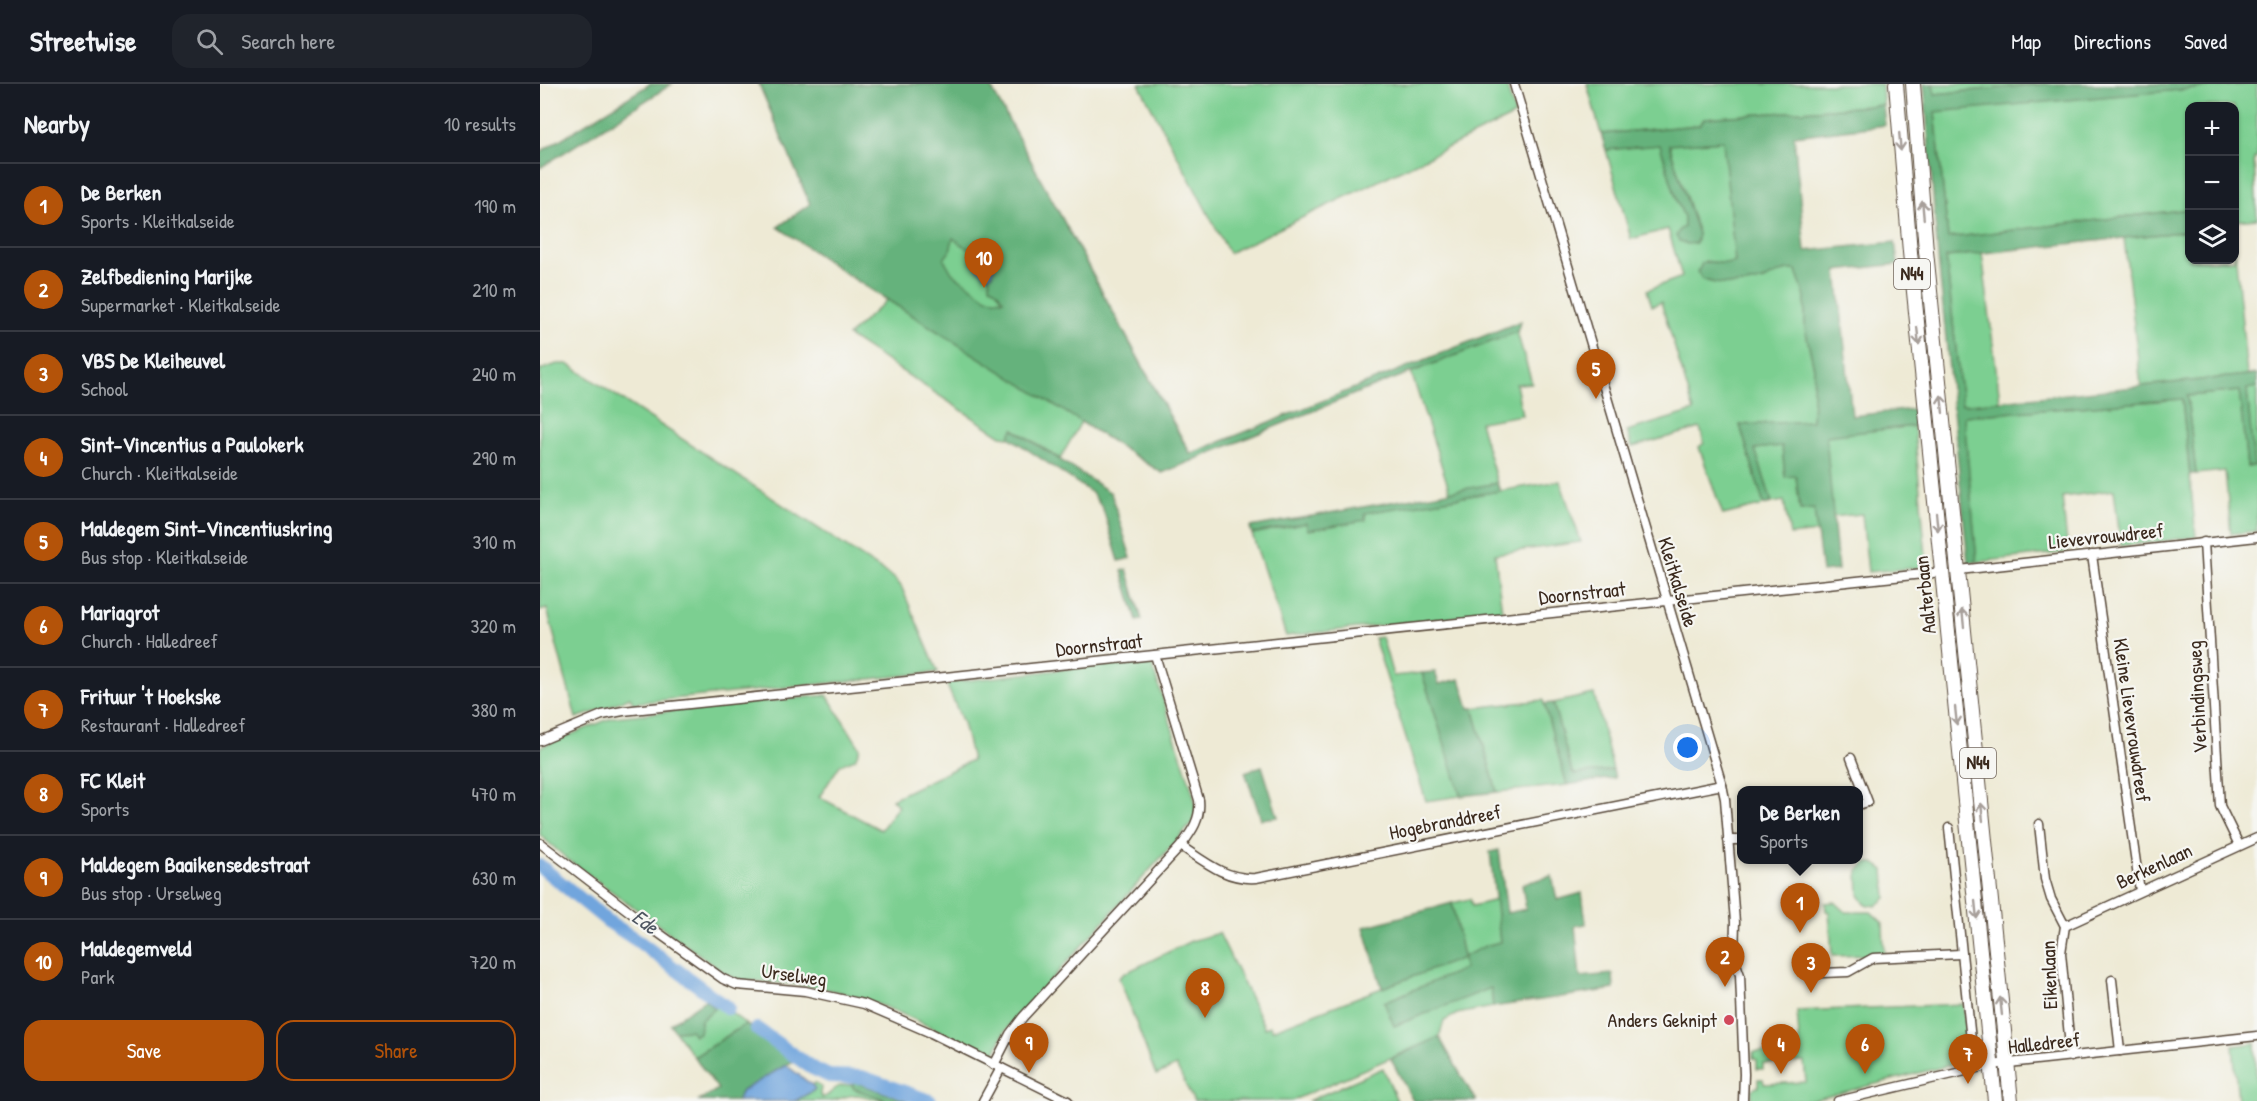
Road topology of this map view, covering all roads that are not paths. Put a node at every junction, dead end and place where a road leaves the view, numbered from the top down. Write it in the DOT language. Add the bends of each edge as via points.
graph roads {
  1 [pos="1514,84"];
  2 [pos="1896,84"];
  3 [pos="1913,84"];
  4 [pos="2257,537"];
  5 [pos="2204,542"];
  6 [pos="2092,555"];
  7 [pos="1959,570"];
  8 [pos="1942,572"];
  9 [pos="1666,601"];
  10 [pos="1155,655"];
  11 [pos="540,741"];
  12 [pos="1851,758"];
  13 [pos="1722,785"];
  14 [pos="1862,786"];
  15 [pos="1863,789"];
  16 [pos="1863,804"];
  17 [pos="2039,825"];
  18 [pos="1949,828"];
  19 [pos="2257,838"];
  20 [pos="1728,840"];
  21 [pos="1737,840"];
  22 [pos="540,843"];
  23 [pos="1181,846"];
  24 [pos="2239,846"];
  25 [pos="2140,891"];
  26 [pos="2065,926"];
  27 [pos="1962,954"];
  28 [pos="1822,973"];
  29 [pos="2112,980"];
  30 [pos="2257,1036"];
  31 [pos="2120,1051"];
  32 [pos="2072,1057"];
  33 [pos="2007,1064"];
  34 [pos="1991,1065"];
  35 [pos="997,1066"];
  36 [pos="1974,1069"];
  37 [pos="983,1101"];
  38 [pos="1068,1101"];
  39 [pos="1743,1101"];
  40 [pos="1838,1101"];
  41 [pos="1995,1101"];
  42 [pos="2011,1101"];
  1 -- 9 [label="street, Kleitkalseide"];
  2 -- 8 [label="highway, Aalterbaan / N44, one-way"];
  7 -- 3 [label="highway, Aalterbaan / N44, one-way"];
  4 -- 5 [label="street, Lievevrouwdreef"];
  5 -- 6 [label="street, Lievevrouwdreef"];
  5 -- 24 [label="street, Verbindingsweg" via="2220,806"];
  6 -- 7 [label="street, Lievevrouwdreef"];
  6 -- 25 [label="street, Kleine Lievevrouwdreef"];
  33 -- 7 [label="highway, Aalterbaan / N44, one-way"];
  8 -- 9 [label="street"];
  8 -- 34 [label="highway, Aalterbaan / N44, one-way"];
  9 -- 10 [label="street, Doornstraat"];
  9 -- 13 [label="street, Kleitkalseide"];
  10 -- 11 [label="street, Doornstraat" via="623,711 602,715"];
  10 -- 23 [label="street" via="1200,807 1197,822"];
  12 -- 14 [label="street"];
  13 -- 20 [label="street, Kleitkalseide"];
  13 -- 23 [label="street, Hogebranddreef" via="1256,878 1226,874"];
  15 -- 16 [label="street" via="1868,802"];
  17 -- 26 [label="street, Eikenlaan" via="2045,879"];
  18 -- 27 [label="street"];
  19 -- 24 [label="street, Berkenlaan"];
  20 -- 21 [label="street"];
  20 -- 39 [label="street, Kleitkalseide" via="1734,958 1740,975"];
  22 -- 35 [label="street, Urselweg" via="723,979 737,985 805,991 864,1004"];
  23 -- 35 [label="street" via="1023,1017 1010,1034"];
  24 -- 25 [label="street, Berkenlaan"];
  25 -- 26 [label="street, Berkenlaan"];
  26 -- 32 [label="street, Eikenlaan" via="2061,953"];
  27 -- 28 [label="street" via="1873,958 1848,972"];
  27 -- 36 [label="street"];
  29 -- 31 [label="street"];
  30 -- 31 [label="street, Halledreef"];
  31 -- 32 [label="street, Halledreef"];
  32 -- 33 [label="street, Halledreef"];
  33 -- 34 [label="street, Halledreef"];
  33 -- 42 [label="highway, Aalterbaan / N44"];
  34 -- 36 [label="street, Halledreef"];
  34 -- 41 [label="highway, Aalterbaan / N44"];
  35 -- 37 [label="street"];
  35 -- 38 [label="street, Urselweg"];
  36 -- 40 [label="street, Halledreef"];
}
